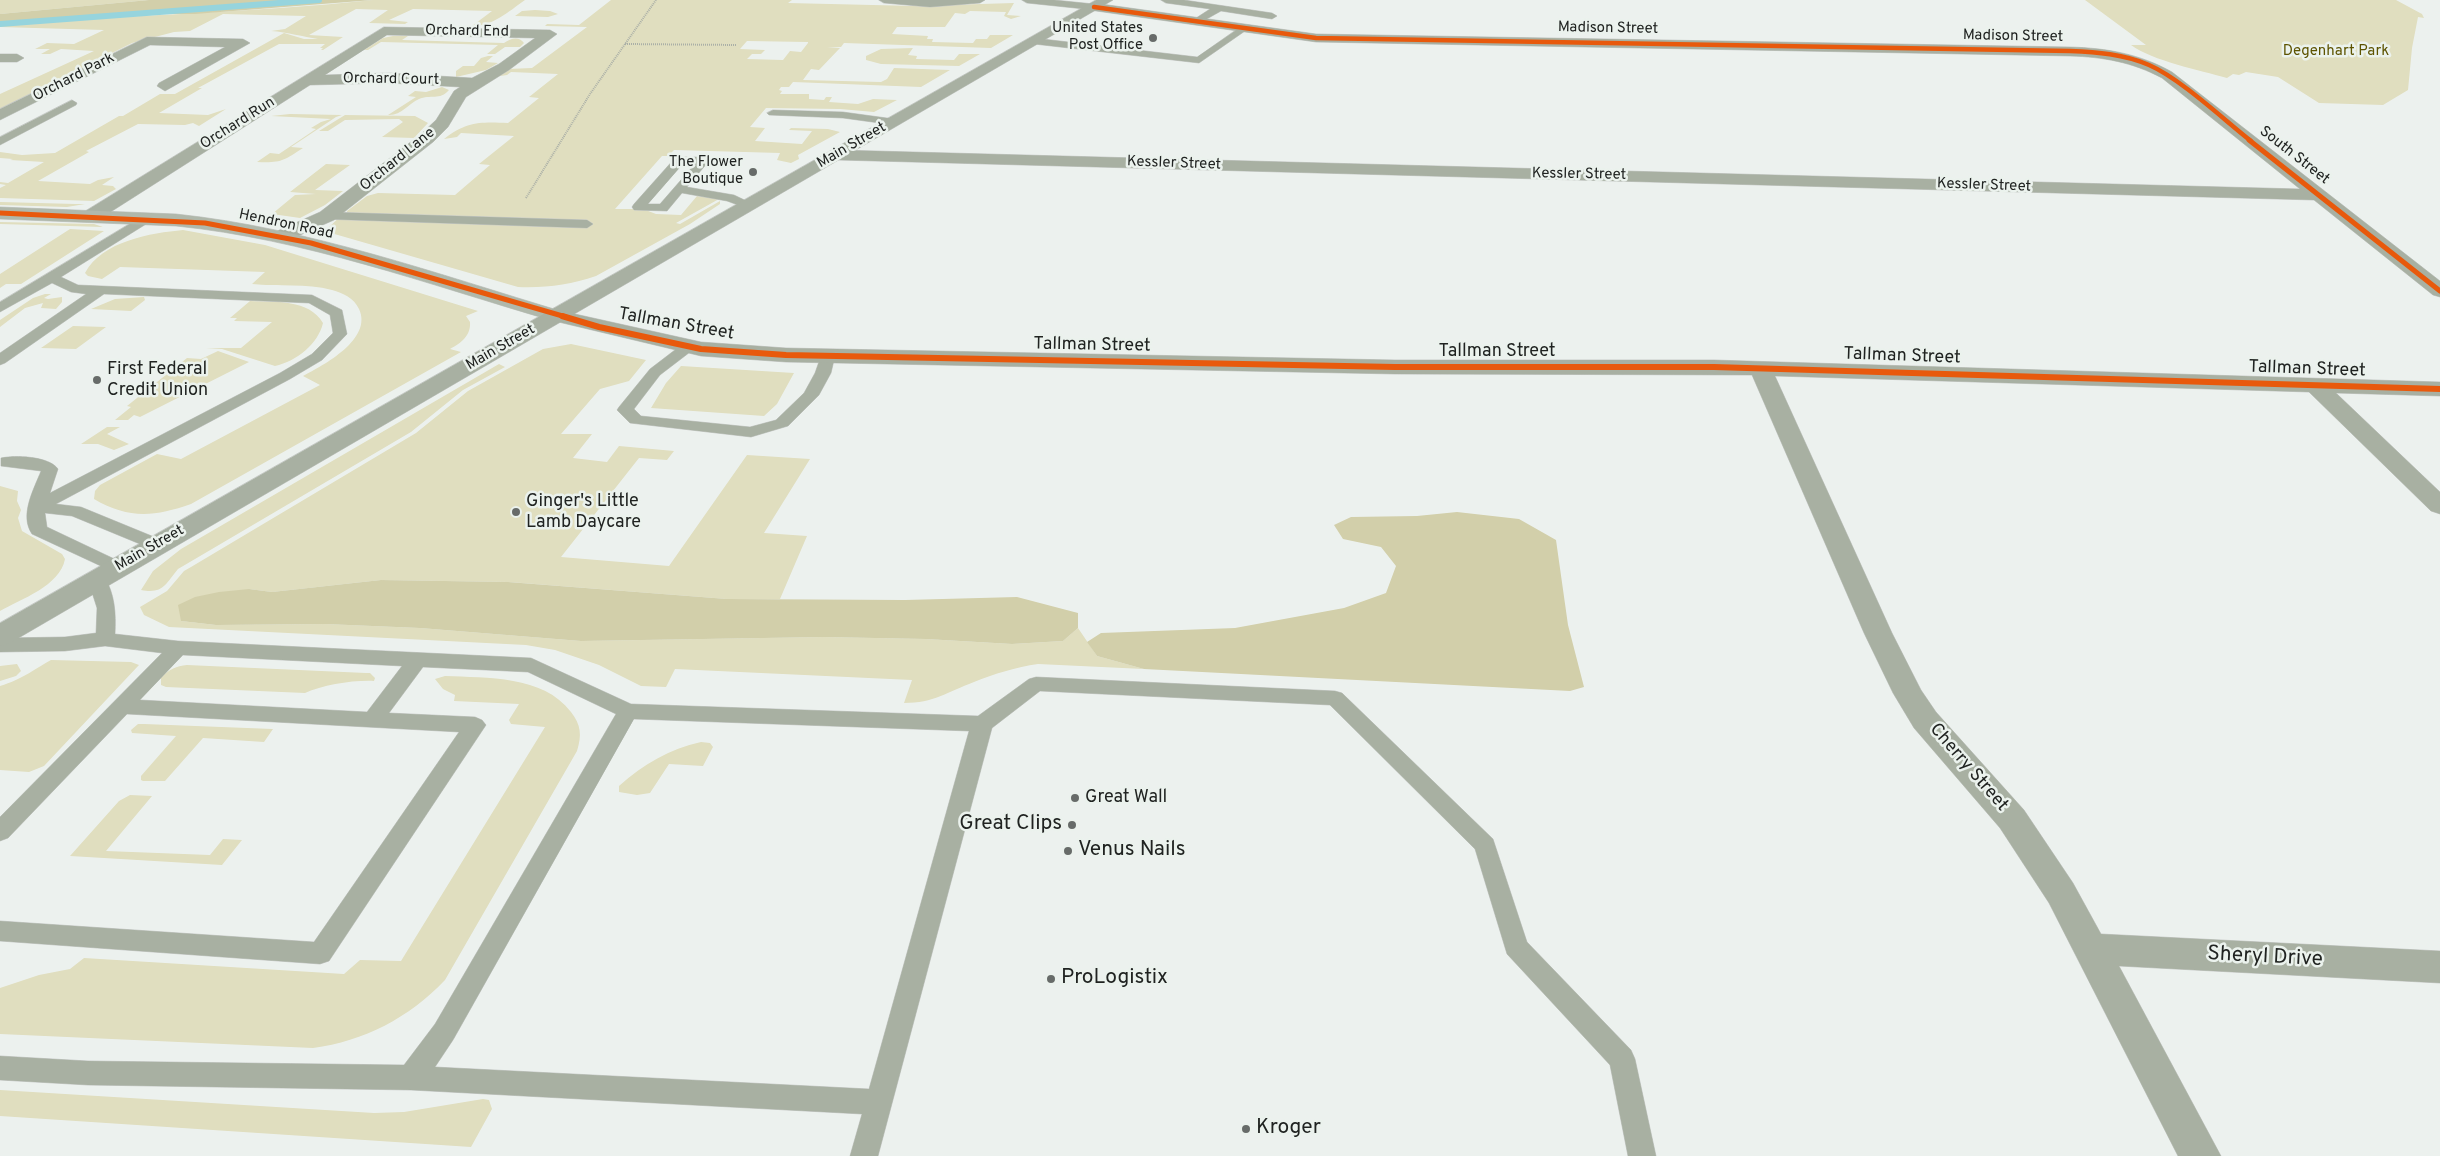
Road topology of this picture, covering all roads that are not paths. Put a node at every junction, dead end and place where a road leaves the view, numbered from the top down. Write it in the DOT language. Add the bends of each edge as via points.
graph roads {
  1 [pos="884,0"];
  2 [pos="980,0"];
  3 [pos="1027,0"];
  4 [pos="1166,0"];
  5 [pos="1100,3"];
  6 [pos="1219,8"];
  7 [pos="1272,16"];
  8 [pos="1196,22"];
  9 [pos="1242,29"];
  10 [pos="384,31"];
  11 [pos="550,34"];
  12 [pos="1034,41"];
  13 [pos="2123,57"];
  14 [pos="0,58"];
  15 [pos="17,58"];
  16 [pos="308,80"];
  17 [pos="474,83"];
  18 [pos="165,86"];
  19 [pos="72,104"];
  20 [pos="773,113"];
  21 [pos="0,115"];
  22 [pos="894,122"];
  23 [pos="0,142"];
  24 [pos="838,155"];
  25 [pos="679,189"];
  26 [pos="2321,195"];
  27 [pos="749,205"];
  28 [pos="0,214"];
  29 [pos="91,216"];
  30 [pos="327,216"];
  31 [pos="146,218"];
  32 [pos="587,224"];
  33 [pos="282,236"];
  34 [pos="51,278"];
  35 [pos="101,290"];
  36 [pos="2440,291"];
  37 [pos="0,308"];
  38 [pos="557,316"];
  39 [pos="689,346"];
  40 [pos="827,356"];
  41 [pos="0,360"];
  42 [pos="1760,368"];
  43 [pos="2315,385"];
  44 [pos="2440,389"];
  45 [pos="6,462"];
  46 [pos="2440,506"];
  47 [pos="36,507"];
  48 [pos="158,545"];
  49 [pos="108,574"];
  50 [pos="0,636"];
  51 [pos="105,639"];
  52 [pos="0,646"];
  53 [pos="178,648"];
  54 [pos="418,660"];
  55 [pos="122,706"];
  56 [pos="628,711"];
  57 [pos="372,720"];
  58 [pos="982,724"];
  59 [pos="0,832"];
  60 [pos="4,936"];
  61 [pos="2090,949"];
  62 [pos="2440,966"];
  63 [pos="0,1068"];
  64 [pos="411,1078"];
  65 [pos="879,1102"];
  66 [pos="864,1156"];
  67 [pos="1642,1156"];
  68 [pos="2200,1156"];
  1 -- 2 [label="lane" via="930,4"];
  3 -- 5 [label="lane"];
  4 -- 6 [label="lane"];
  5 -- 8 [label="street, Madison Street"];
  5 -- 12 [label="street, Main Street"];
  6 -- 7 [label="lane"];
  6 -- 8 [label="lane"];
  8 -- 9 [label="street, Madison Street"];
  9 -- 12 [label="lane" via="1199,60"];
  9 -- 13 [label="street, Madison Street" via="1316,38 2094,53"];
  10 -- 11 [label="street, Orchard End"];
  10 -- 16 [label="street, Orchard Run"];
  11 -- 17 [label="street, Orchard Lane" via="504,67"];
  12 -- 22 [label="street, Main Street"];
  13 -- 26 [label="street, South Street" via="2151,65 2167,75"];
  14 -- 15 [label="street"];
  16 -- 17 [label="street, Orchard Court" via="388,78"];
  16 -- 29 [label="street, Orchard Run"];
  17 -- 30 [label="street, Orchard Lane" via="460,94 428,138"];
  18 -- 21 [label="street, Orchard Park" via="243,43 147,41"];
  19 -- 23 [label="lane, Orchard Park"];
  20 -- 22 [label="lane" via="843,115"];
  22 -- 24 [label="street, Main Street"];
  24 -- 26 [label="street, Kessler Street"];
  24 -- 27 [label="street, Main Street"];
  25 -- 25 [label="lane" via="663,208 638,207 679,161 703,161"];
  25 -- 27 [label="lane" via="730,198"];
  26 -- 36 [label="street, South Street"];
  27 -- 38 [label="street, Main Street"];
  28 -- 29 [label="street, Hendron Road"];
  29 -- 31 [label="street, Hendron Road"];
  30 -- 32 [label="lane"];
  30 -- 33 [label="street, Orchard Lane"];
  31 -- 33 [label="street, Hendron Road" via="204,223"];
  31 -- 34 [label="lane"];
  33 -- 38 [label="street, Hendron Road"];
  34 -- 35 [label="lane" via="76,289"];
  34 -- 37 [label="lane"];
  35 -- 41 [label="lane"];
  35 -- 47 [label="lane" via="312,299 337,313 340,334 317,357 285,376"];
  38 -- 39 [label="street, Tallman Street"];
  38 -- 48 [label="street, Main Street"];
  39 -- 40 [label="street, Tallman Street"];
  39 -- 40 [label="lane" via="655,372 624,410 636,420 751,432 782,423 811,395 823,373"];
  40 -- 42 [label="street, Tallman Street" via="1395,367"];
  42 -- 43 [label="street, Tallman Street"];
  42 -- 61 [label="street, Cherry Street" via="1908,693 1925,720 2012,819 2061,893"];
  43 -- 44 [label="street, Tallman Street"];
  43 -- 46 [label="street"];
  45 -- 47 [label="lane" via="38,464 50,469"];
  47 -- 48 [label="lane" via="75,511"];
  47 -- 49 [label="lane" via="38,530"];
  48 -- 49 [label="street, Main Street"];
  49 -- 50 [label="street, Main Street"];
  49 -- 51 [label="lane"];
  51 -- 52 [label="lane"];
  51 -- 53 [label="lane"];
  53 -- 54 [label="lane"];
  53 -- 55 [label="lane"];
  54 -- 56 [label="lane" via="531,665"];
  54 -- 57 [label="lane"];
  55 -- 57 [label="lane"];
  55 -- 59 [label="lane"];
  56 -- 58 [label="lane"];
  56 -- 64 [label="lane" via="444,1032"];
  57 -- 60 [label="lane" via="475,725 320,953"];
  58 -- 65 [label="lane"];
  58 -- 67 [label="lane" via="1036,684 1335,698 1485,845 1516,947 1622,1059"];
  61 -- 62 [label="street, Sheryl Drive"];
  61 -- 68 [label="street, Cherry Street"];
  63 -- 64 [label="lane" via="98,1073"];
  64 -- 65 [label="lane"];
  65 -- 66 [label="lane"];
}
